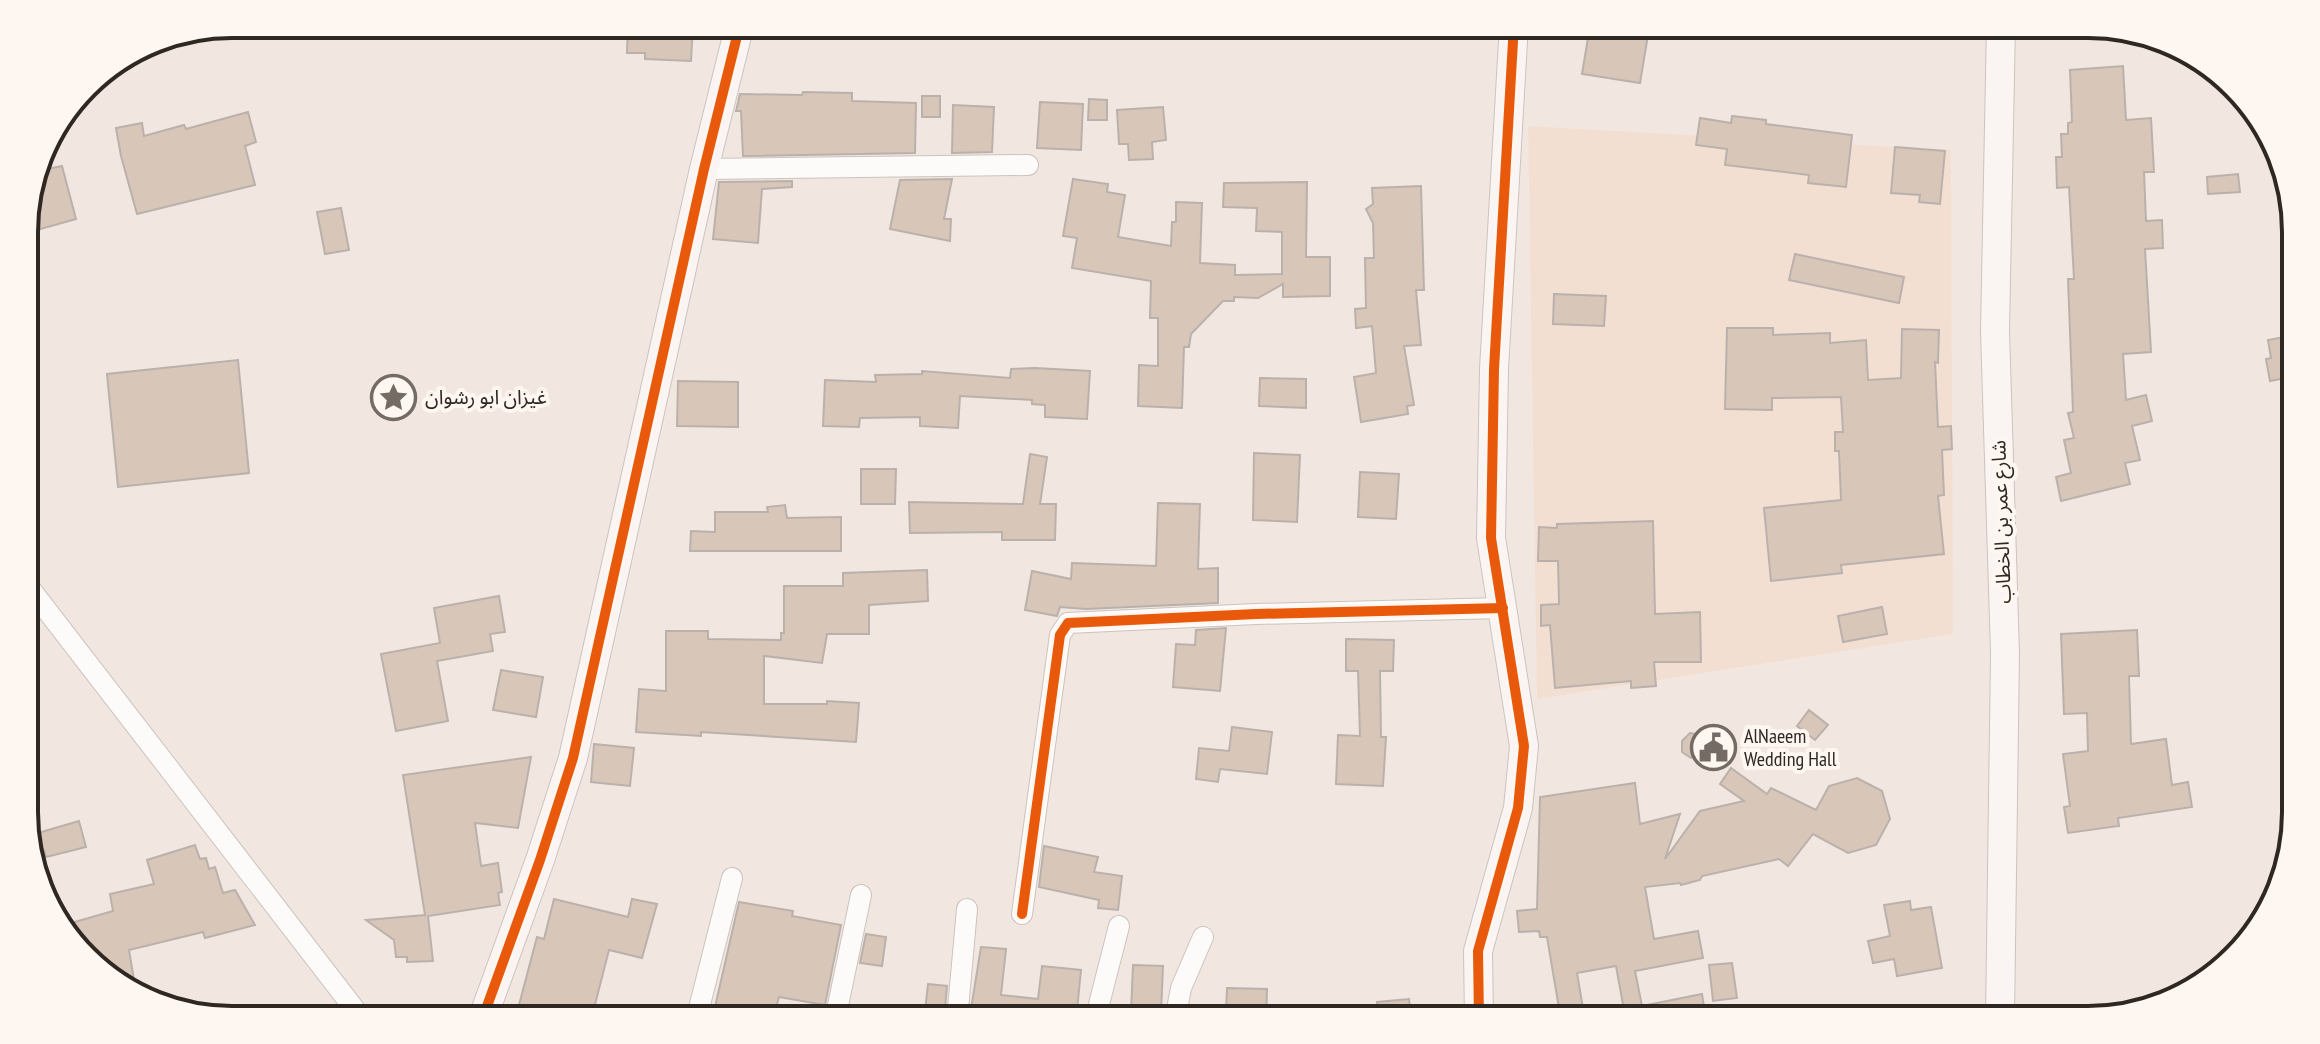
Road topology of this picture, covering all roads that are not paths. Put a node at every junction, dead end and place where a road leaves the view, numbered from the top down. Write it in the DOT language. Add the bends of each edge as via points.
graph roads {
  1 [pos="737,38"];
  2 [pos="1513,38"];
  3 [pos="2001,38"];
  4 [pos="1028,165"];
  5 [pos="704,169"];
  6 [pos="38,599"];
  7 [pos="1503,608"];
  8 [pos="732,878"];
  9 [pos="861,895"];
  10 [pos="967,909"];
  11 [pos="1022,914"];
  12 [pos="1119,926"];
  13 [pos="1203,937"];
  14 [pos="352,1006"];
  15 [pos="487,1006"];
  16 [pos="700,1006"];
  17 [pos="838,1006"];
  18 [pos="958,1006"];
  19 [pos="1099,1006"];
  20 [pos="1178,1006"];
  21 [pos="1479,1006"];
  22 [pos="2000,1006"];
  1 -- 5 [label="street"];
  2 -- 7 [label="street" via="1494,369 1491,538"];
  3 -- 22 [label="street, شارع عمر بن الخطاب" via="1995,331 2005,653"];
  4 -- 5 [label="street"];
  5 -- 15 [label="street" via="573,758"];
  6 -- 14 [label="street"];
  7 -- 11 [label="street" via="1068,623 1060,635"];
  7 -- 21 [label="street" via="1524,746 1518,808 1478,951"];
  8 -- 16 [label="street"];
  9 -- 17 [label="street"];
  10 -- 18 [label="street"];
  12 -- 19 [label="street"];
  13 -- 20 [label="street"];
}
